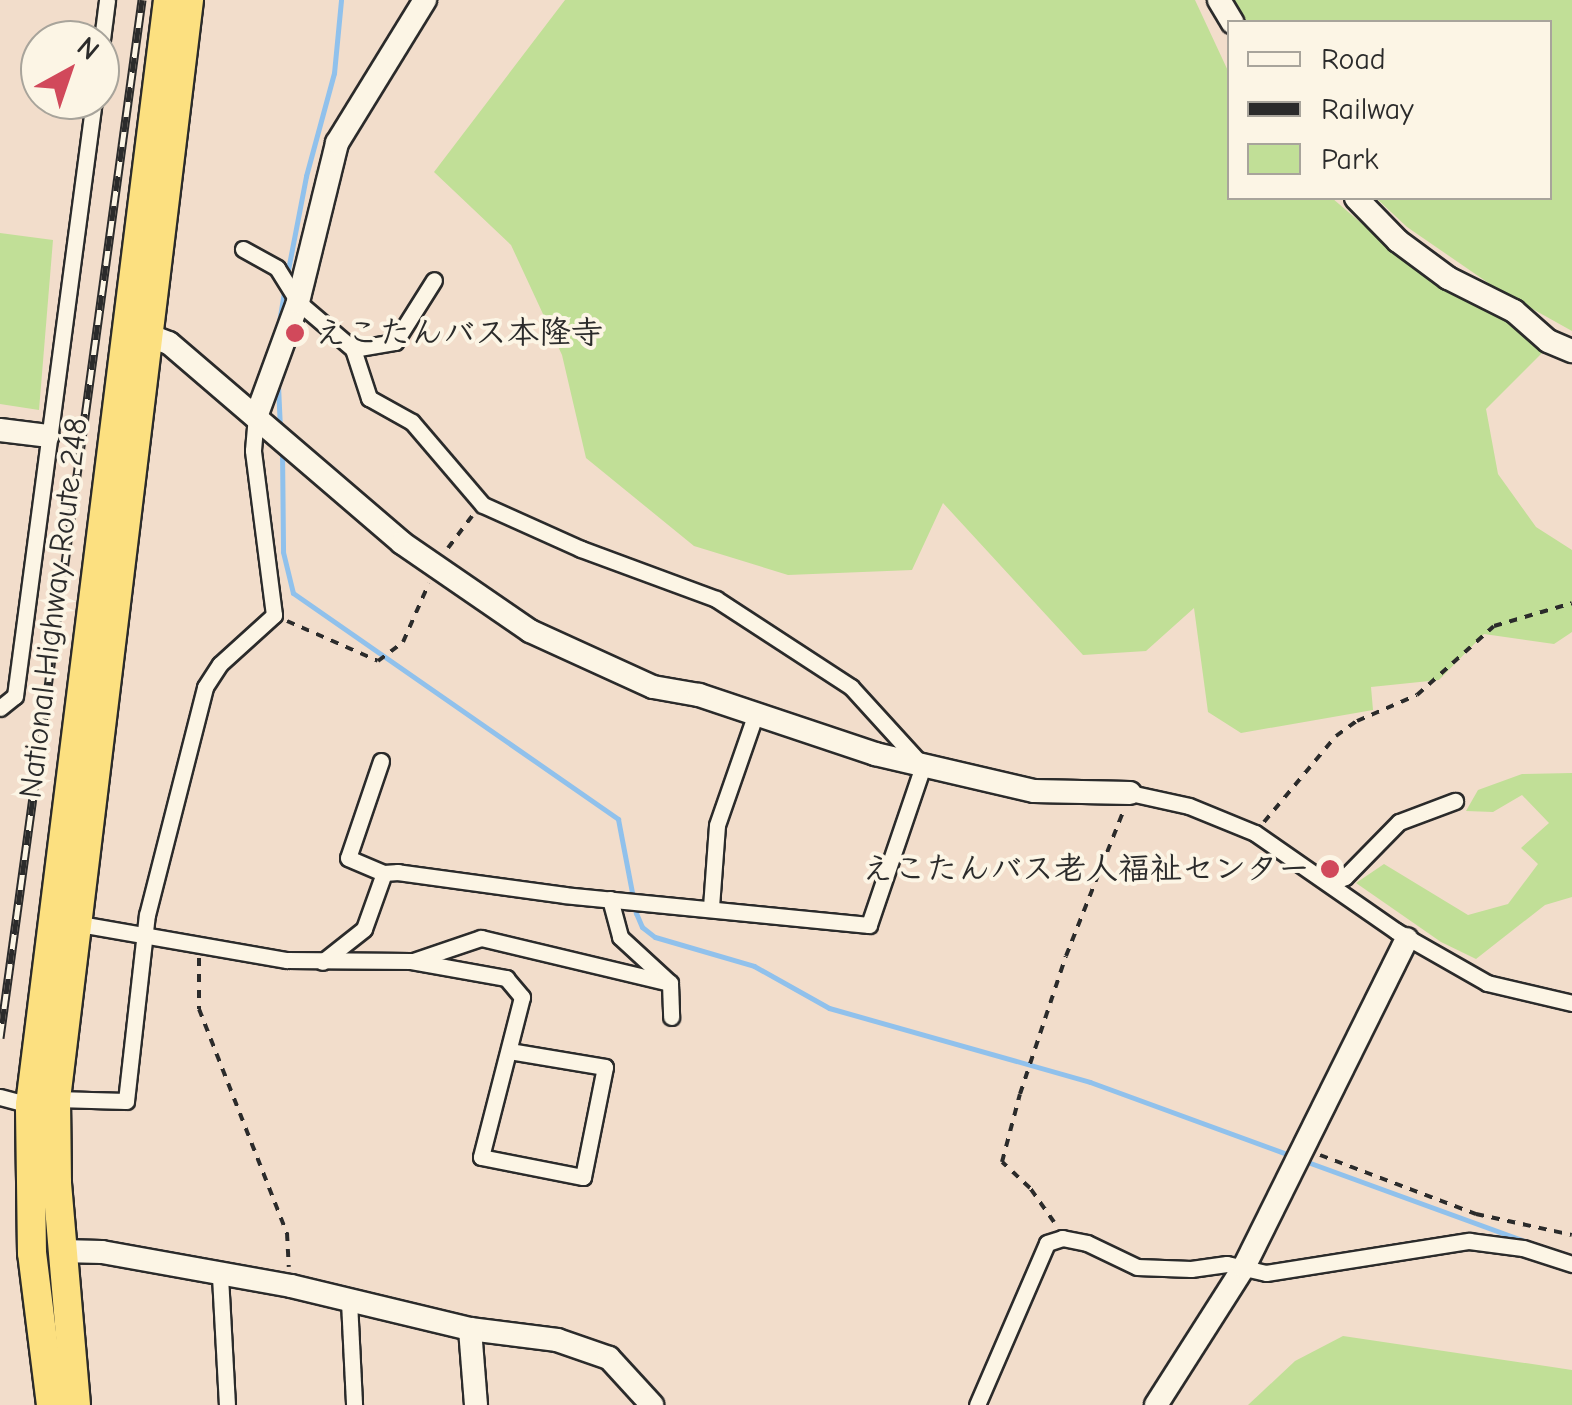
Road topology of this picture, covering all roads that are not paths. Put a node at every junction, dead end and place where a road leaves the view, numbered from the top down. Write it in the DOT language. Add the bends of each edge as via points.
graph roads {
  1 [pos="168,0"];
  2 [pos="189,0"];
  3 [pos="425,0"];
  4 [pos="91,120"];
  5 [pos="1358,200"];
  6 [pos="243,249"];
  7 [pos="434,280"];
  8 [pos="298,302"];
  9 [pos="138,330"];
  10 [pos="353,349"];
  11 [pos="1572,351"];
  12 [pos="264,424"];
  13 [pos="0,430"];
  14 [pos="48,436"];
  15 [pos="0,708"];
  16 [pos="756,713"];
  17 [pos="381,760"];
  18 [pos="923,766"];
  19 [pos="1130,794"];
  20 [pos="1455,801"];
  21 [pos="384,873"];
  22 [pos="1331,883"];
  23 [pos="610,899"];
  24 [pos="711,907"];
  25 [pos="63,921"];
  26 [pos="143,937"];
  27 [pos="1407,939"];
  28 [pos="411,961"];
  29 [pos="322,962"];
  30 [pos="670,983"];
  31 [pos="1572,1003"];
  32 [pos="671,1017"];
  33 [pos="508,1051"];
  34 [pos="0,1098"];
  35 [pos="42,1102"];
  36 [pos="61,1251"];
  37 [pos="1572,1264"];
  38 [pos="1244,1267"];
  39 [pos="220,1276"];
  40 [pos="349,1301"];
  41 [pos="470,1329"];
  42 [pos="50,1405"];
  43 [pos="76,1405"];
  44 [pos="226,1405"];
  45 [pos="354,1405"];
  46 [pos="476,1405"];
  47 [pos="652,1405"];
  48 [pos="977,1405"];
  49 [pos="1156,1405"];
  1 -- 9 [label="highway, National Highway Route 248"];
  2 -- 9 [label="highway, National Highway Route 248"];
  3 -- 8 [label="street" via="336,143"];
  4 -- 14 [label="street"];
  5 -- 11 [label="street" via="1448,278"];
  6 -- 8 [label="street" via="277,268"];
  7 -- 10 [label="street" via="395,342"];
  8 -- 10 [label="street"];
  8 -- 12 [label="street" via="271,378"];
  9 -- 12 [label="street"];
  9 -- 25 [label="highway, National Highway Route 248"];
  10 -- 18 [label="street" via="369,398 412,422 483,504 716,599 851,687"];
  12 -- 16 [label="street" via="436,568 530,631 653,687"];
  12 -- 26 [label="street" via="253,450 274,615 220,664 206,687"];
  13 -- 14 [label="street"];
  14 -- 15 [label="street" via="14,696"];
  16 -- 18 [label="street"];
  16 -- 24 [label="street" via="716,825"];
  17 -- 21 [label="street" via="348,858"];
  18 -- 19 [label="street" via="1034,790"];
  18 -- 24 [label="street" via="869,925"];
  19 -- 22 [label="street" via="1189,806 1255,833"];
  20 -- 22 [label="street" via="1399,822"];
  21 -- 23 [label="street"];
  21 -- 29 [label="street" via="364,928"];
  22 -- 27 [label="street"];
  23 -- 24 [label="street"];
  23 -- 30 [label="street" via="620,937"];
  25 -- 26 [label="street"];
  25 -- 35 [label="highway, National Highway Route 248"];
  26 -- 29 [label="street"];
  26 -- 35 [label="street" via="126,1100"];
  27 -- 31 [label="street" via="1487,982"];
  27 -- 38 [label="street"];
  28 -- 29 [label="street"];
  28 -- 30 [label="street" via="481,938"];
  28 -- 33 [label="street" via="506,978 522,997"];
  30 -- 32 [label="street"];
  33 -- 33 [label="street" via="481,1157 583,1177 605,1068"];
  34 -- 35 [label="street"];
  35 -- 36 [label="highway, National Highway Route 248"];
  35 -- 42 [label="highway, National Highway Route 248" via="32,1253"];
  36 -- 39 [label="street" via="102,1252"];
  36 -- 43 [label="highway, National Highway Route 248"];
  37 -- 38 [label="street" via="1523,1248 1468,1241 1284,1270"];
  38 -- 48 [label="street" via="1137,1267 1087,1243 1048,1243"];
  38 -- 49 [label="street"];
  39 -- 40 [label="street"];
  39 -- 44 [label="street"];
  40 -- 41 [label="street"];
  40 -- 45 [label="street"];
  41 -- 46 [label="street"];
  41 -- 47 [label="street" via="558,1340 609,1358"];
}
